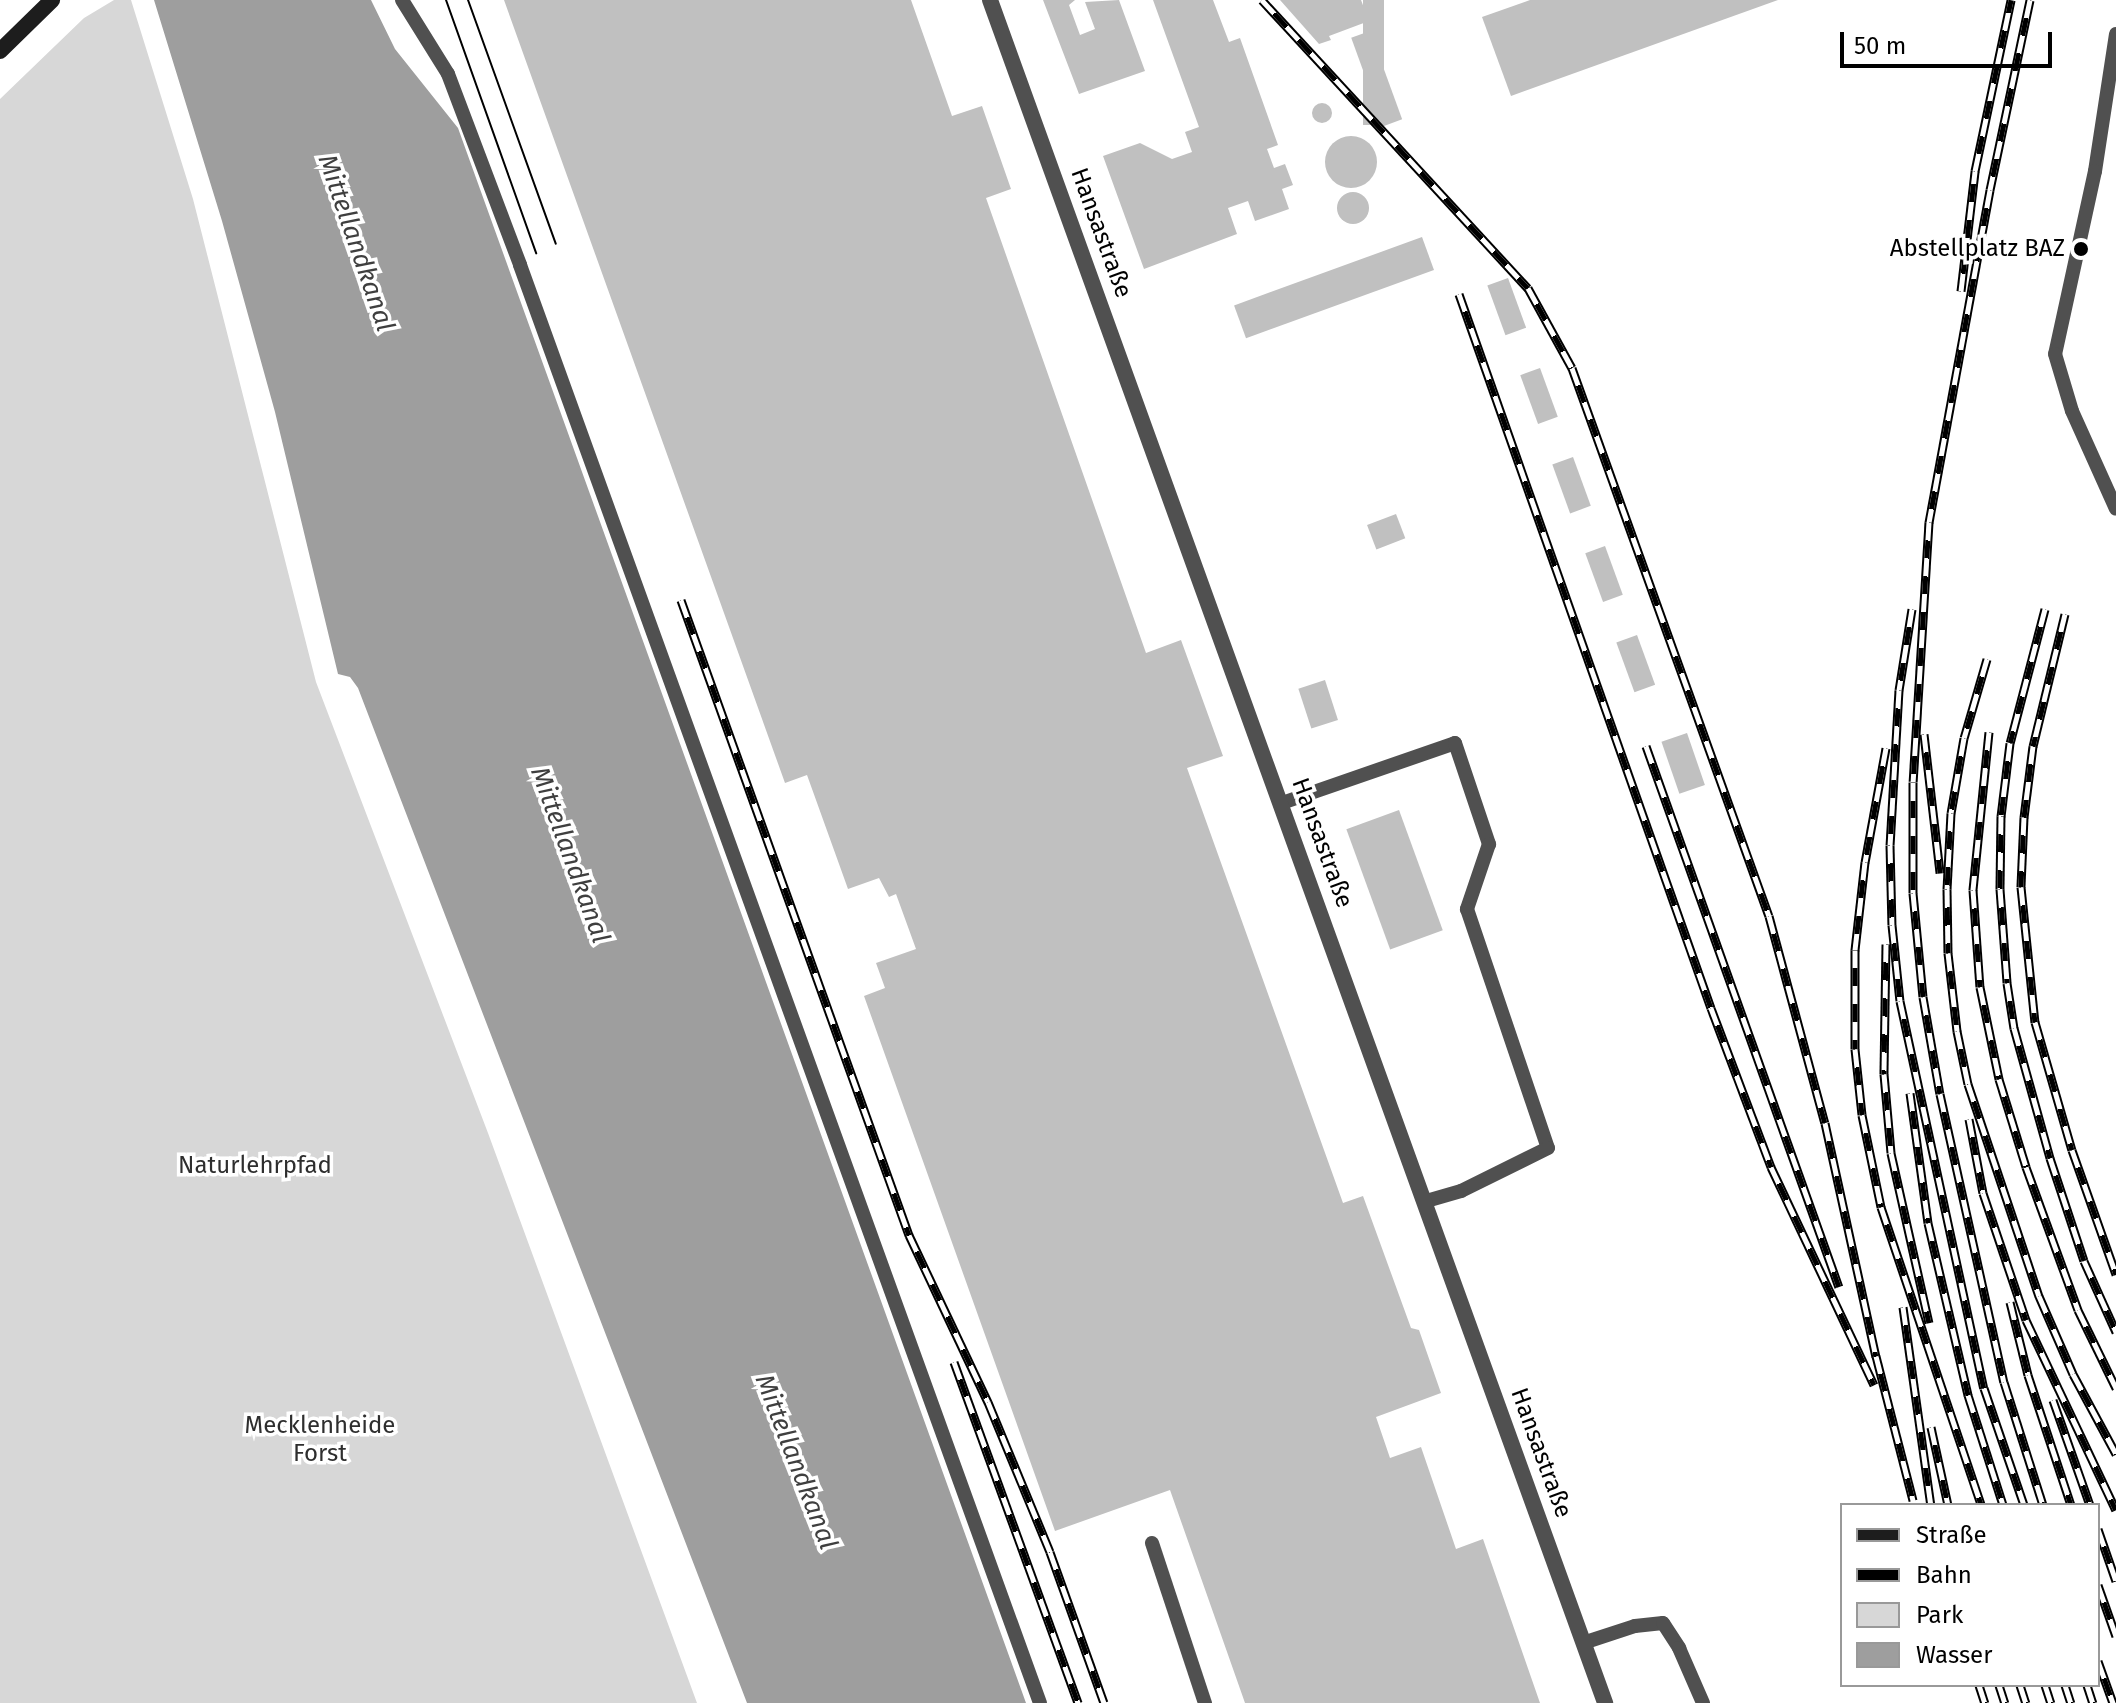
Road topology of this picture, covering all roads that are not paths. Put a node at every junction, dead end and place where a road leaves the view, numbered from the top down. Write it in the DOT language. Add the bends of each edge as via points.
graph roads {
  1 [pos="52,0"];
  2 [pos="402,0"];
  3 [pos="990,0"];
  4 [pos="2116,34"];
  5 [pos="0,51"];
  6 [pos="2111,100"];
  7 [pos="2114,496"];
  8 [pos="1282,803"];
  9 [pos="1426,1201"];
  10 [pos="1152,1543"];
  11 [pos="1583,1643"];
  12 [pos="1040,1703"];
  13 [pos="1205,1703"];
  14 [pos="1605,1703"];
  15 [pos="1703,1703"];
  1 -- 5 [label="main road"];
  2 -- 12 [label="lane" via="448,74 520,265"];
  3 -- 8 [label="street, Hansastraße"];
  4 -- 6 [label="lane"];
  6 -- 7 [label="lane" via="2055,354 2072,411"];
  8 -- 9 [label="street, Hansastraße"];
  8 -- 9 [label="lane" via="1455,743 1489,844 1467,909 1548,1148 1461,1191"];
  9 -- 11 [label="street, Hansastraße"];
  10 -- 13 [label="lane"];
  11 -- 14 [label="street, Hansastraße"];
  11 -- 15 [label="lane" via="1663,1623"];
}
